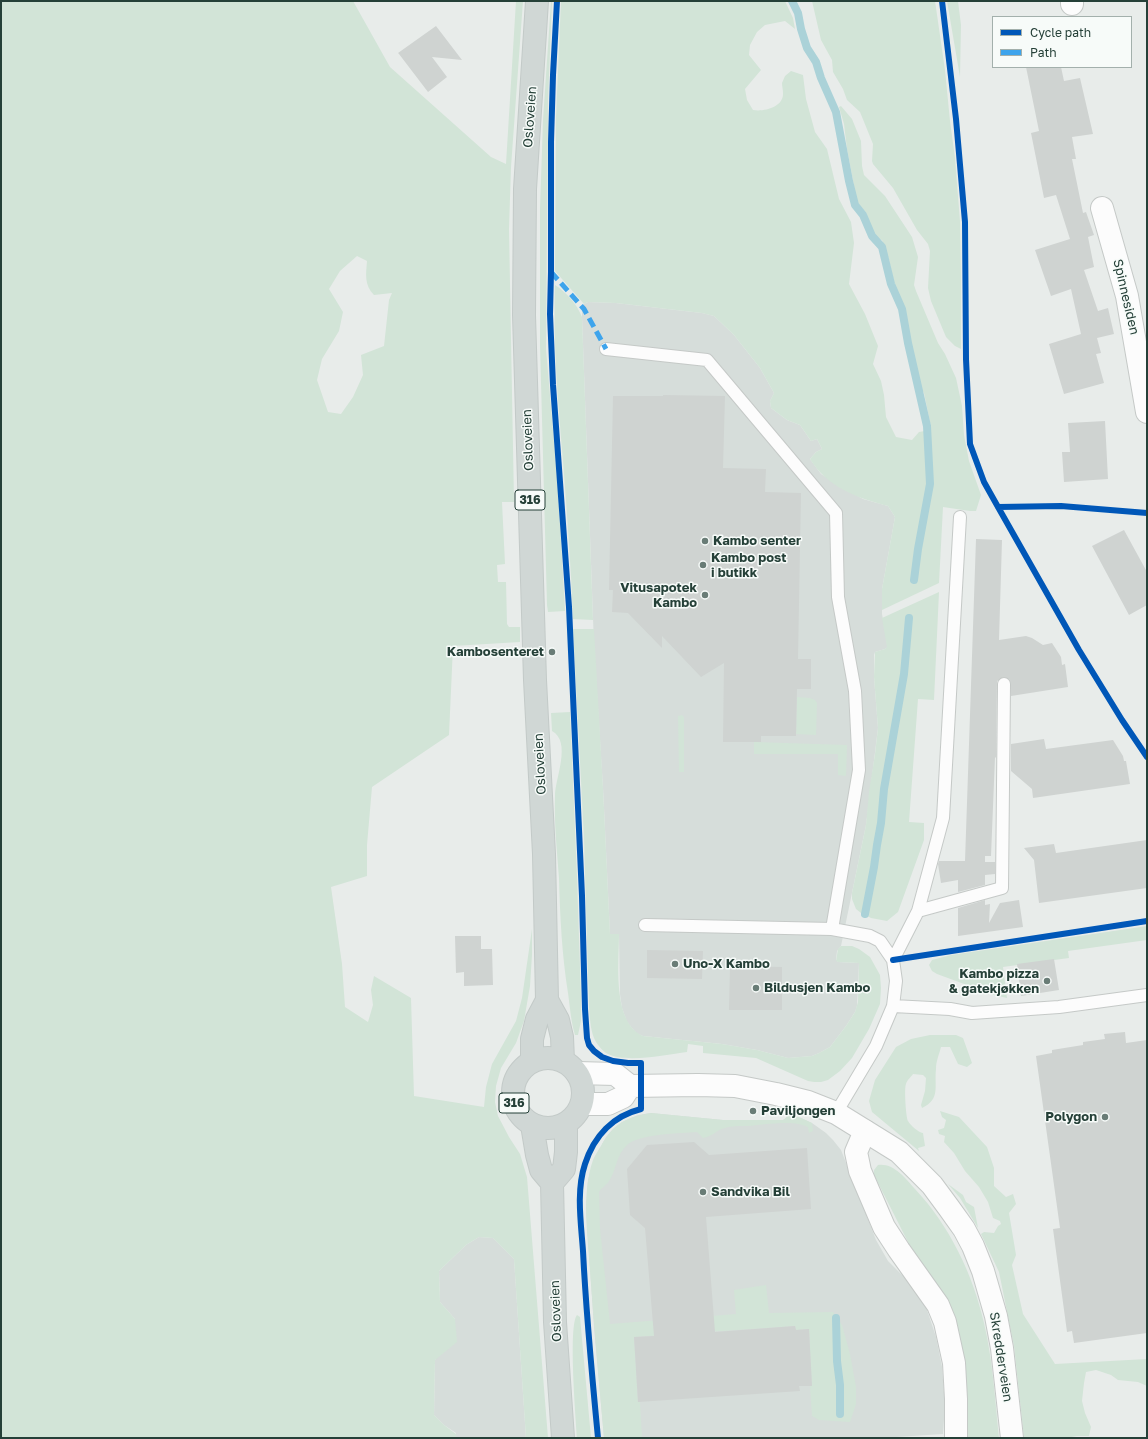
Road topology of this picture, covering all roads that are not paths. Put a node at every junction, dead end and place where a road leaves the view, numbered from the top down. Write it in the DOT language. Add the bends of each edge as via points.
graph roads {
  1 [pos="537,1"];
  2 [pos="1102,208"];
  3 [pos="606,349"];
  4 [pos="1147,412"];
  5 [pos="960,517"];
  6 [pos="1004,684"];
  7 [pos="918,911"];
  8 [pos="645,925"];
  9 [pos="832,929"];
  10 [pos="893,960"];
  11 [pos="1147,995"];
  12 [pos="547,1000"];
  13 [pos="893,1006"];
  14 [pos="532,1061"];
  15 [pos="570,1067"];
  16 [pos="630,1086"];
  17 [pos="582,1104"];
  18 [pos="836,1113"];
  19 [pos="566,1124"];
  20 [pos="532,1125"];
  21 [pos="865,1131"];
  22 [pos="552,1183"];
  23 [pos="563,1438"];
  24 [pos="956,1438"];
  25 [pos="1012,1438"];
  1 -- 12 [label="main road, Osloveien / 316" via="525,190 524,316"];
  2 -- 4 [label="street, Spinnesiden" via="1127,296"];
  3 -- 9 [label="lane" via="707,360 836,514 838,597 854,691 859,770"];
  5 -- 7 [label="lane" via="943,818"];
  6 -- 7 [label="lane" via="1002,888"];
  7 -- 10 [label="lane"];
  8 -- 9 [label="lane"];
  9 -- 10 [label="lane" via="870,936 880,941"];
  10 -- 13 [label="lane" via="896,982"];
  11 -- 13 [label="lane" via="1059,1007 972,1012"];
  12 -- 14 [label="main road, Osloveien / 316" via="537,1019 532,1039"];
  12 -- 15 [label="main road, Osloveien / 316" via="558,1020"];
  13 -- 18 [label="lane" via="876,1046"];
  14 -- 15 [label="main road" via="553,1058"];
  14 -- 20 [label="main road, 316" via="518,1074 512,1093 517,1111"];
  15 -- 16 [label="street" via="615,1074"];
  15 -- 17 [label="main road, 316" via="582,1082"];
  16 -- 17 [label="street" via="623,1097 608,1104"];
  16 -- 18 [label="street, Skredderveien" via="735,1086 808,1102"];
  17 -- 19 [label="main road"];
  18 -- 21 [label="street, Skredderveien"];
  19 -- 20 [label="main road, 316" via="555,1128"];
  19 -- 22 [label="main road" via="564,1169"];
  20 -- 22 [label="main road, 316" via="541,1170"];
  21 -- 24 [label="street" via="856,1152 860,1171 884,1227 938,1305 945,1322 954,1363"];
  21 -- 25 [label="street, Skredderveien" via="899,1152 932,1185 964,1229 973,1246 996,1316"];
  22 -- 23 [label="main road, Osloveien" via="555,1322"];
}
